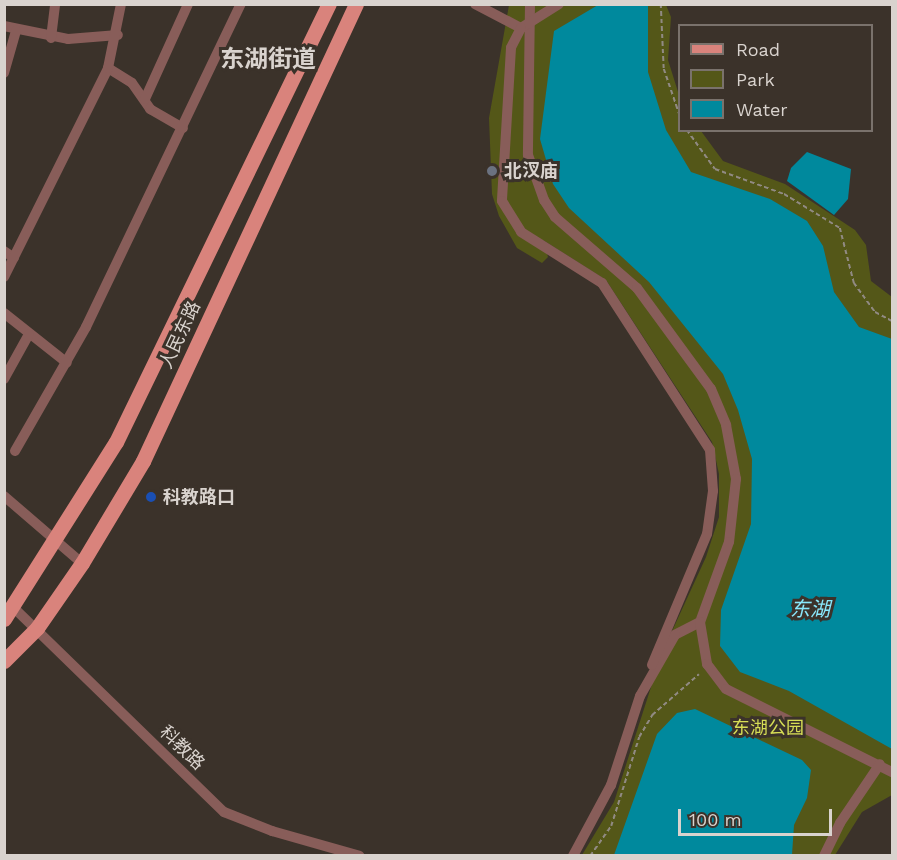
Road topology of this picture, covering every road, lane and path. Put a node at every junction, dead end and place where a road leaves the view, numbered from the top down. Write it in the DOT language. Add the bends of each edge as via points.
graph roads {
  1 [pos="55,4"];
  2 [pos="121,4"];
  3 [pos="188,4"];
  4 [pos="242,4"];
  5 [pos="329,4"];
  6 [pos="356,4"];
  7 [pos="475,4"];
  8 [pos="530,4"];
  9 [pos="559,4"];
  10 [pos="662,4"];
  11 [pos="525,25"];
  12 [pos="4,26"];
  13 [pos="16,31"];
  14 [pos="118,35"];
  15 [pos="51,38"];
  16 [pos="108,68"];
  17 [pos="4,73"];
  18 [pos="145,99"];
  19 [pos="678,110"];
  20 [pos="183,128"];
  21 [pos="688,132"];
  22 [pos="4,250"];
  23 [pos="14,258"];
  24 [pos="4,277"];
  25 [pos="4,313"];
  26 [pos="892,321"];
  27 [pos="29,334"];
  28 [pos="67,363"];
  29 [pos="4,379"];
  30 [pos="15,451"];
  31 [pos="4,496"];
  32 [pos="55,542"];
  33 [pos="82,563"];
  34 [pos="9,613"];
  35 [pos="700,622"];
  36 [pos="37,628"];
  37 [pos="4,661"];
  38 [pos="708,664"];
  39 [pos="640,696"];
  40 [pos="880,764"];
  41 [pos="892,772"];
  42 [pos="360,855"];
  43 [pos="573,855"];
  44 [pos="590,855"];
  45 [pos="824,855"];
  1 -- 15 [label="street"];
  2 -- 14 [label="street"];
  3 -- 18 [label="street"];
  4 -- 20 [label="street"];
  5 -- 32 [label="main road, 人民东路" via="116,442"];
  6 -- 33 [label="main road, 人民东路" via="142,461"];
  7 -- 11 [label="street"];
  8 -- 11 [label="street"];
  9 -- 11 [label="street"];
  10 -- 19 [label="path" via="664,69"];
  11 -- 35 [label="street" via="528,155 544,200 555,217 637,288 711,389 726,425 736,479 734,520"];
  11 -- 39 [label="street" via="511,48 502,201 521,232 602,283 710,450 713,491 706,534"];
  12 -- 13 [label="street"];
  13 -- 15 [label="street"];
  13 -- 17 [label="street"];
  14 -- 15 [label="street"];
  14 -- 16 [label="street"];
  16 -- 18 [label="street" via="132,83"];
  16 -- 23 [label="street"];
  18 -- 20 [label="street" via="150,109"];
  20 -- 28 [label="street"];
  21 -- 26 [label="path" via="715,169 784,194 840,228 854,283 876,312"];
  22 -- 23 [label="street"];
  23 -- 24 [label="street"];
  25 -- 27 [label="street"];
  27 -- 28 [label="street"];
  27 -- 29 [label="street"];
  28 -- 30 [label="street"];
  31 -- 32 [label="street"];
  32 -- 33 [label="street"];
  32 -- 34 [label="main road, 人民东路"];
  33 -- 36 [label="main road, 人民东路"];
  34 -- 36 [label="street, 科教路"];
  35 -- 38 [label="street"];
  35 -- 39 [label="street" via="675,634"];
  36 -- 37 [label="main road, 人民东路"];
  36 -- 42 [label="street, 科教路" via="224,812 272,831"];
  38 -- 40 [label="street" via="726,689 747,702"];
  38 -- 44 [label="path" via="652,715 643,730 611,826"];
  39 -- 43 [label="street" via="611,784"];
  40 -- 41 [label="street"];
  40 -- 45 [label="street" via="840,823"];
}
